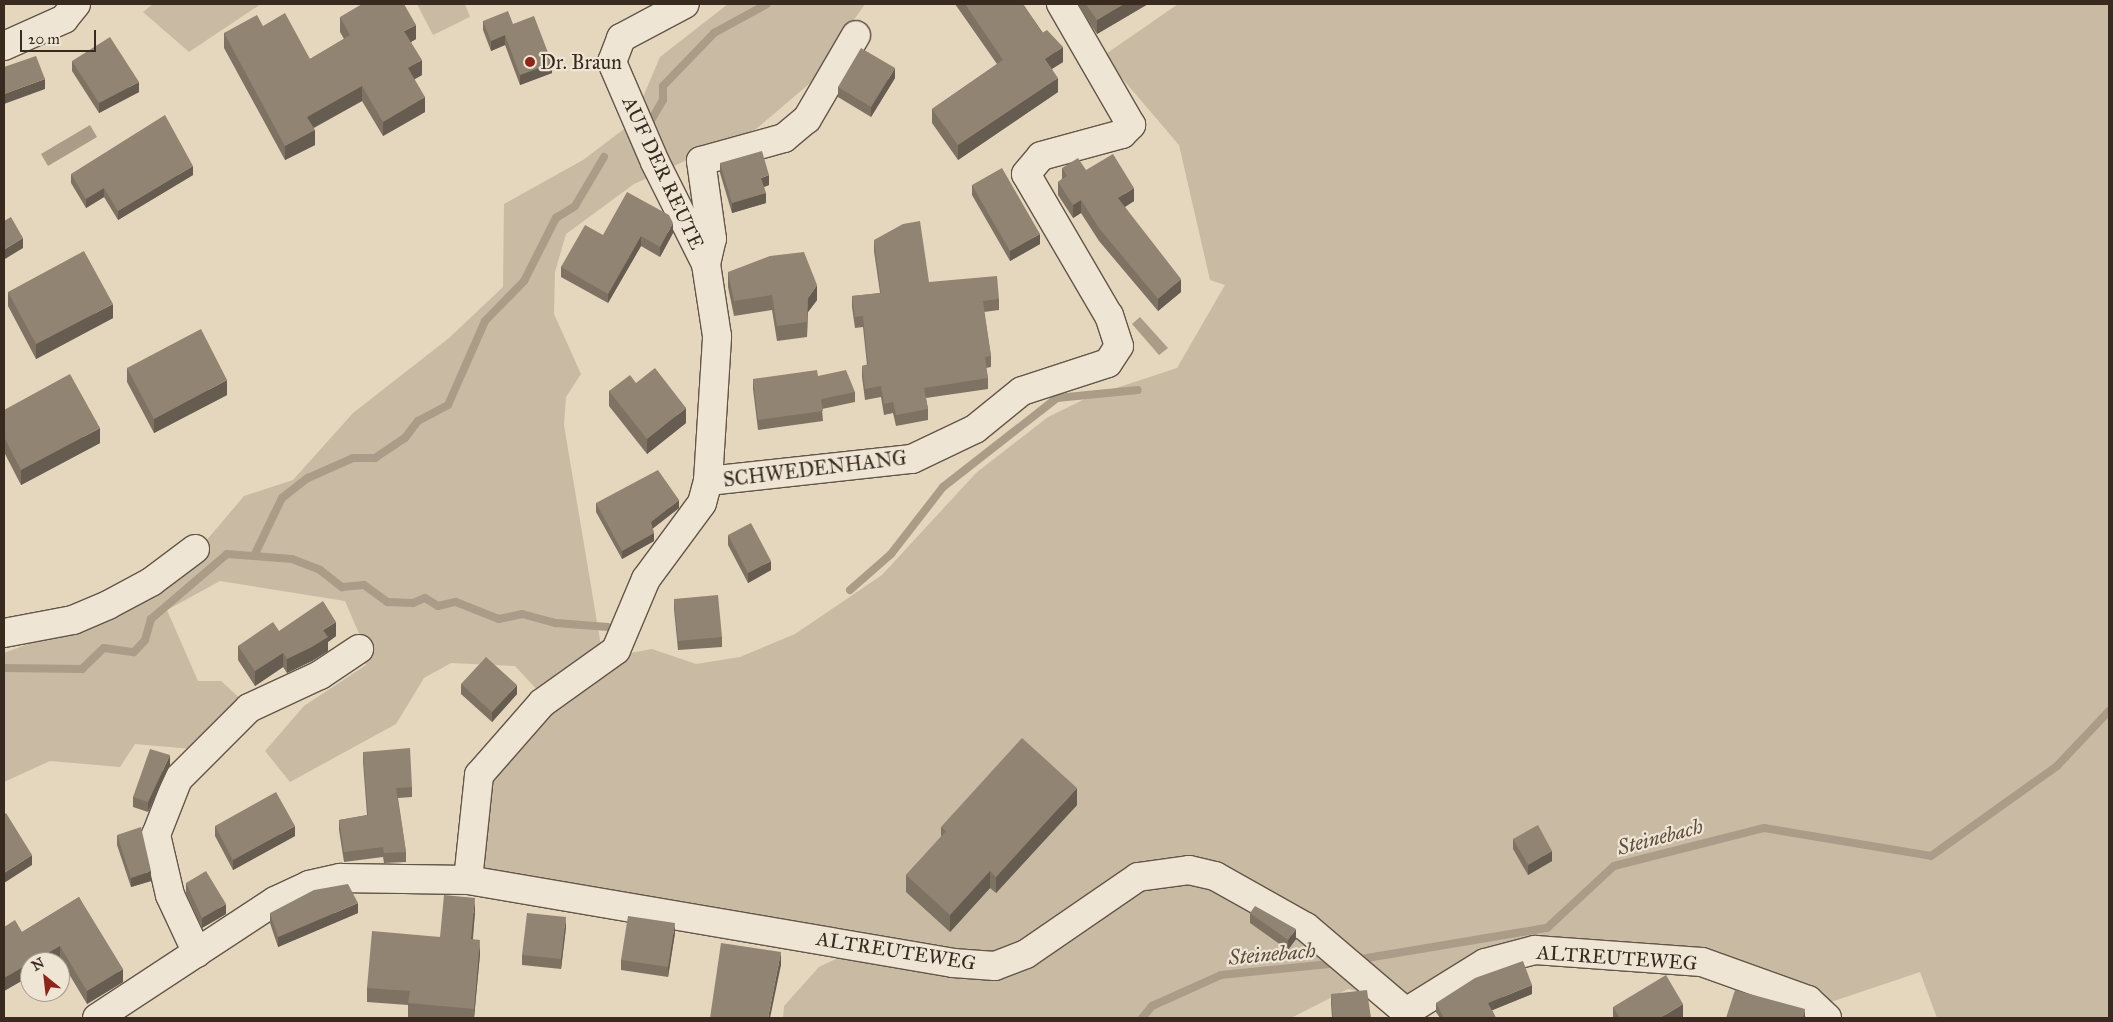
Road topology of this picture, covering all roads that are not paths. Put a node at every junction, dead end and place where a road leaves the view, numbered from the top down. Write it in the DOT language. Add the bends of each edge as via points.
graph roads {
  1 [pos="76,4"];
  2 [pos="685,4"];
  3 [pos="1061,4"];
  4 [pos="856,35"];
  5 [pos="4,46"];
  6 [pos="706,264"];
  7 [pos="708,481"];
  8 [pos="194,549"];
  9 [pos="4,633"];
  10 [pos="359,649"];
  11 [pos="468,880"];
  12 [pos="197,953"];
  13 [pos="1407,1015"];
  14 [pos="97,1018"];
  15 [pos="1827,1018"];
  1 -- 5 [label="street" via="64,19"];
  2 -- 6 [label="street, AUF DER REUTE" via="621,38 612,62 655,162"];
  3 -- 7 [label="street, SCHWEDENHANG" via="1130,125 1122,134 1041,156 1026,174 1109,316 1119,346 1108,363 1022,391 975,429 912,459"];
  4 -- 6 [label="street, AUF DER REUTE" via="807,119 784,138 701,161 712,239"];
  6 -- 7 [label="street, AUF DER REUTE" via="717,336"];
  7 -- 11 [label="street, AUF DER REUTE" via="702,503 646,579 616,650 542,702 479,775"];
  8 -- 9 [label="street" via="151,582 108,605 73,620"];
  10 -- 12 [label="street" via="320,675 249,708 178,779 156,835 170,895"];
  11 -- 12 [label="street, ALTREUTEWEG" via="340,878 309,884"];
  11 -- 13 [label="street, ALTREUTEWEG" via="952,963 995,966 1026,954 1138,877 1189,870 1214,876 1269,904 1346,962"];
  12 -- 14 [label="street, ALTREUTEWEG"];
  13 -- 15 [label="street, ALTREUTEWEG" via="1478,966 1535,950 1702,962 1808,1000"];
}
